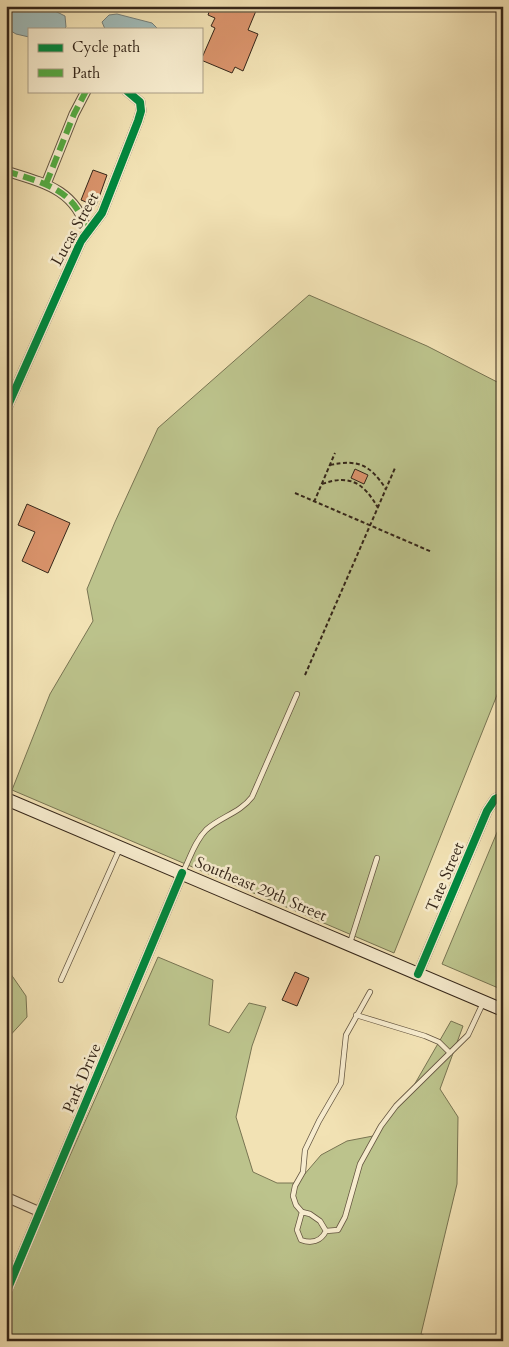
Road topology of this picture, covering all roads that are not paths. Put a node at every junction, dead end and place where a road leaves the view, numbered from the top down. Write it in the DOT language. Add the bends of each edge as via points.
graph roads {
  1 [pos="85,92"];
  2 [pos="127,92"];
  3 [pos="6,170"];
  4 [pos="46,184"];
  5 [pos="87,231"];
  6 [pos="6,410"];
  7 [pos="297,694"];
  8 [pos="503,795"];
  9 [pos="6,799"];
  10 [pos="120,847"];
  11 [pos="377,858"];
  12 [pos="182,873"];
  13 [pos="350,945"];
  14 [pos="418,974"];
  15 [pos="61,980"];
  16 [pos="370,992"];
  17 [pos="484,1002"];
  18 [pos="503,1010"];
  19 [pos="356,1015"];
  20 [pos="450,1053"];
  21 [pos="6,1197"];
  22 [pos="40,1212"];
  23 [pos="302,1212"];
  24 [pos="326,1230"];
  25 [pos="6,1293"];
  1 -- 4 [label="street"];
  2 -- 5 [label="street, Lucas Street" via="140,102 141,111 102,213"];
  3 -- 4 [label="street"];
  4 -- 5 [label="street" via="65,194 77,207"];
  5 -- 6 [label="street, Lucas Street" via="69,264"];
  7 -- 12 [label="lane" via="252,797 246,805 206,830"];
  8 -- 14 [label="street, Tate Street" via="495,799 487,811"];
  9 -- 10 [label="main road, Southeast 29th Street"];
  10 -- 12 [label="main road, Southeast 29th Street"];
  10 -- 15 [label="lane"];
  11 -- 13 [label="lane"];
  12 -- 13 [label="main road, Southeast 29th Street"];
  12 -- 22 [label="street, Park Drive"];
  13 -- 14 [label="main road, Southeast 29th Street"];
  14 -- 17 [label="main road, Southeast 29th Street"];
  16 -- 19 [label="lane"];
  17 -- 18 [label="main road, Southeast 29th Street"];
  17 -- 20 [label="lane" via="468,1034"];
  19 -- 20 [label="lane" via="440,1042"];
  19 -- 23 [label="lane" via="346,1035 341,1083 305,1150 303,1172 295,1186 293,1196"];
  20 -- 24 [label="lane" via="396,1106 381,1126 360,1164 345,1217 338,1230"];
  21 -- 22 [label="street"];
  22 -- 25 [label="street, Park Drive"];
  23 -- 24 [label="lane" via="320,1221"];
  23 -- 24 [label="lane" via="297,1230 301,1240 316,1241"];
}
